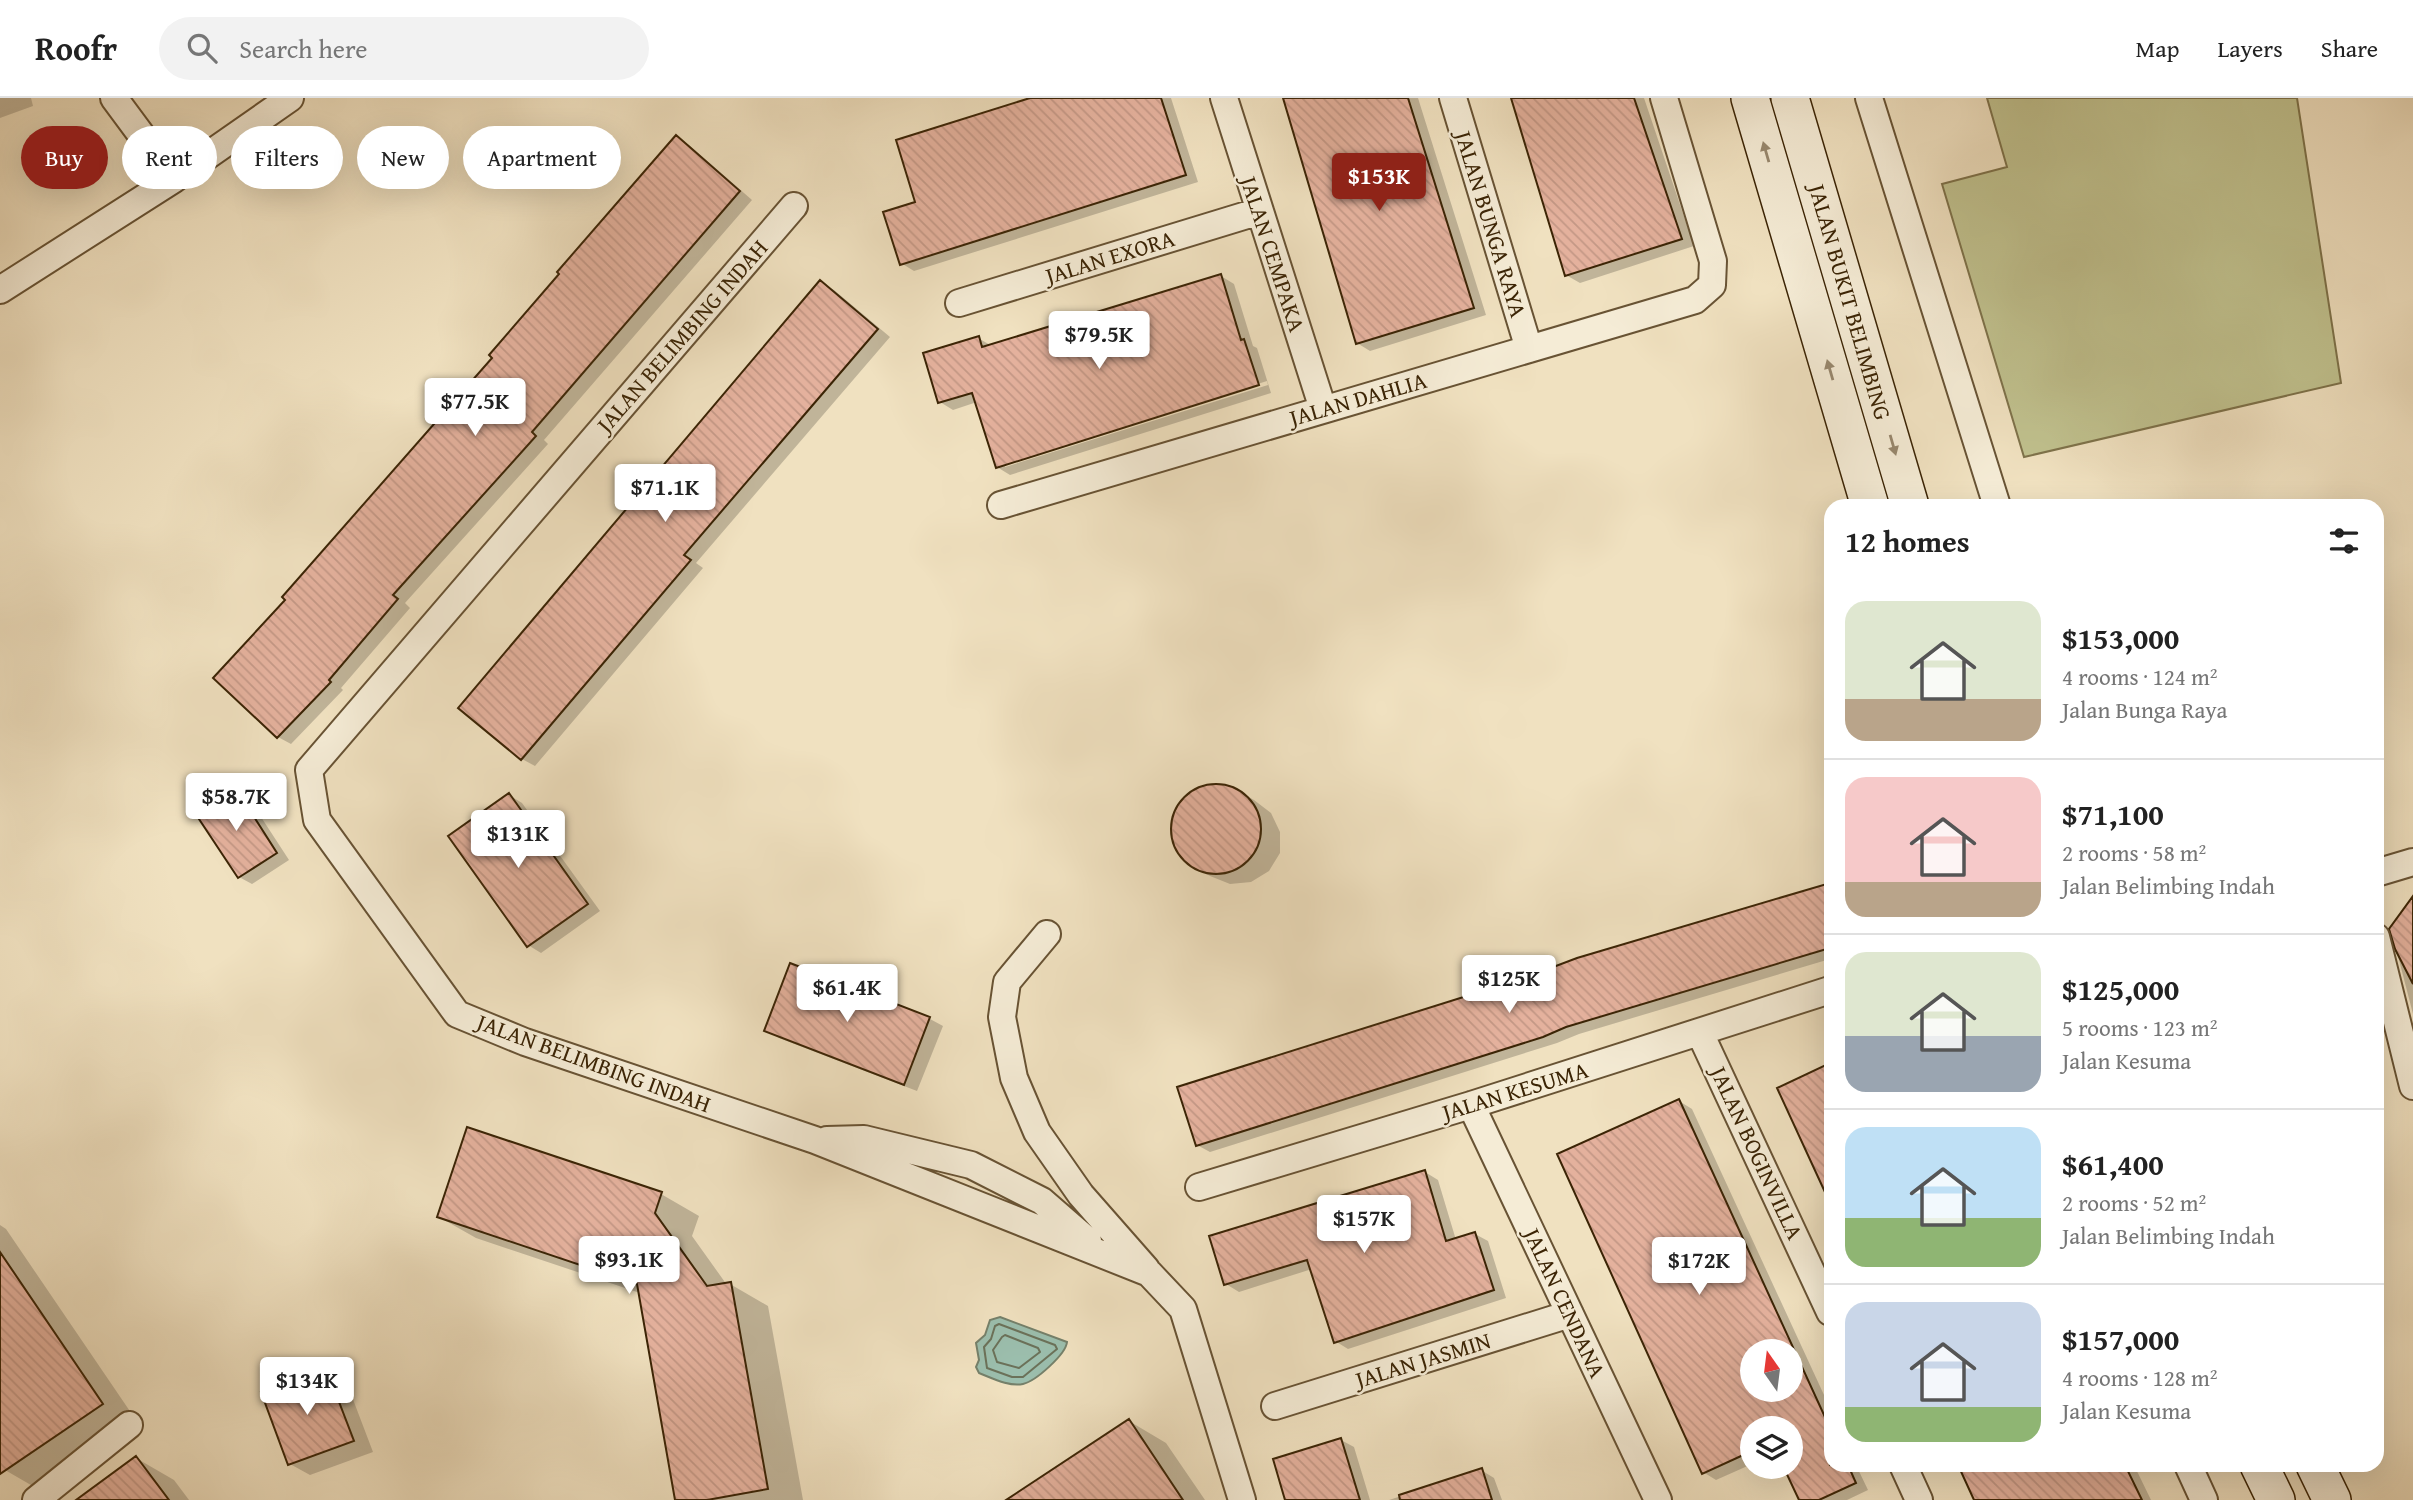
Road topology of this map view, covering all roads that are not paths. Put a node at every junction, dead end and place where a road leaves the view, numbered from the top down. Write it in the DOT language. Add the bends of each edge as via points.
graph roads {
  1 [pos="114,98"];
  2 [pos="290,98"];
  3 [pos="1224,98"];
  4 [pos="1453,98"];
  5 [pos="1664,98"];
  6 [pos="1750,98"];
  7 [pos="1790,98"];
  8 [pos="1869,98"];
  9 [pos="135,126"];
  10 [pos="217,148"];
  11 [pos="157,189"];
  12 [pos="794,206"];
  13 [pos="1260,211"];
  14 [pos="0,290"];
  15 [pos="959,303"];
  16 [pos="1529,349"];
  17 [pos="1323,409"];
  18 [pos="1868,499"];
  19 [pos="1908,499"];
  20 [pos="1995,499"];
  21 [pos="1001,505"];
  22 [pos="2413,862"];
  23 [pos="2384,871"];
  24 [pos="1047,934"];
  25 [pos="2384,969"];
  26 [pos="1824,992"];
  27 [pos="1700,1033"];
  28 [pos="2413,1086"];
  29 [pos="1471,1105"];
  30 [pos="1199,1186"];
  31 [pos="1149,1273"];
  32 [pos="1824,1299"];
  33 [pos="1570,1314"];
  34 [pos="1275,1406"];
  35 [pos="128,1425"];
  36 [pos="1906,1472"];
  37 [pos="2191,1472"];
  38 [pos="2262,1472"];
  39 [pos="2318,1472"];
  40 [pos="36,1500"];
  41 [pos="1241,1500"];
  42 [pos="1658,1500"];
  43 [pos="1919,1500"];
  44 [pos="2204,1500"];
  45 [pos="2276,1500"];
  46 [pos="2332,1500"];
  1 -- 9 [label="street"];
  2 -- 10 [label="street"];
  3 -- 13 [label="street, JALAN CEMPAKA"];
  4 -- 16 [label="street, JALAN BUNGA RAYA"];
  5 -- 16 [label="street, JALAN DAHLIA" via="1713,261 1712,285 1695,300"];
  18 -- 6 [label="main road, JALAN BUKIT BELIMBING, one-way"];
  7 -- 19 [label="main road, JALAN BUKIT BELIMBING, one-way"];
  8 -- 20 [label="street"];
  11 -- 14 [label="street"];
  12 -- 31 [label="street, JALAN BELIMBING INDAH" via="309,769 317,820 457,1014 525,1042 815,1140"];
  13 -- 15 [label="street, JALAN EXORA"];
  13 -- 17 [label="street, JALAN CEMPAKA"];
  16 -- 17 [label="street, JALAN DAHLIA"];
  17 -- 21 [label="street, JALAN DAHLIA"];
  22 -- 23 [label="street"];
  24 -- 31 [label="street" via="1007,982 1002,1017 1014,1077 1037,1132 1081,1195"];
  25 -- 28 [label="street"];
  26 -- 27 [label="street, JALAN KESUMA"];
  27 -- 29 [label="street, JALAN KESUMA"];
  27 -- 32 [label="street, JALAN BOGINVILLA"];
  29 -- 30 [label="street, JALAN KESUMA"];
  29 -- 33 [label="street, JALAN CENDANA"];
  31 -- 41 [label="street, JALAN BELIMBING INDAH" via="1183,1309"];
  33 -- 34 [label="street, JALAN JASMIN"];
  33 -- 42 [label="street, JALAN CENDANA"];
  35 -- 40 [label="street"];
  36 -- 43 [label="street"];
  37 -- 44 [label="street"];
  38 -- 45 [label="main road"];
  39 -- 46 [label="main road"];
}
